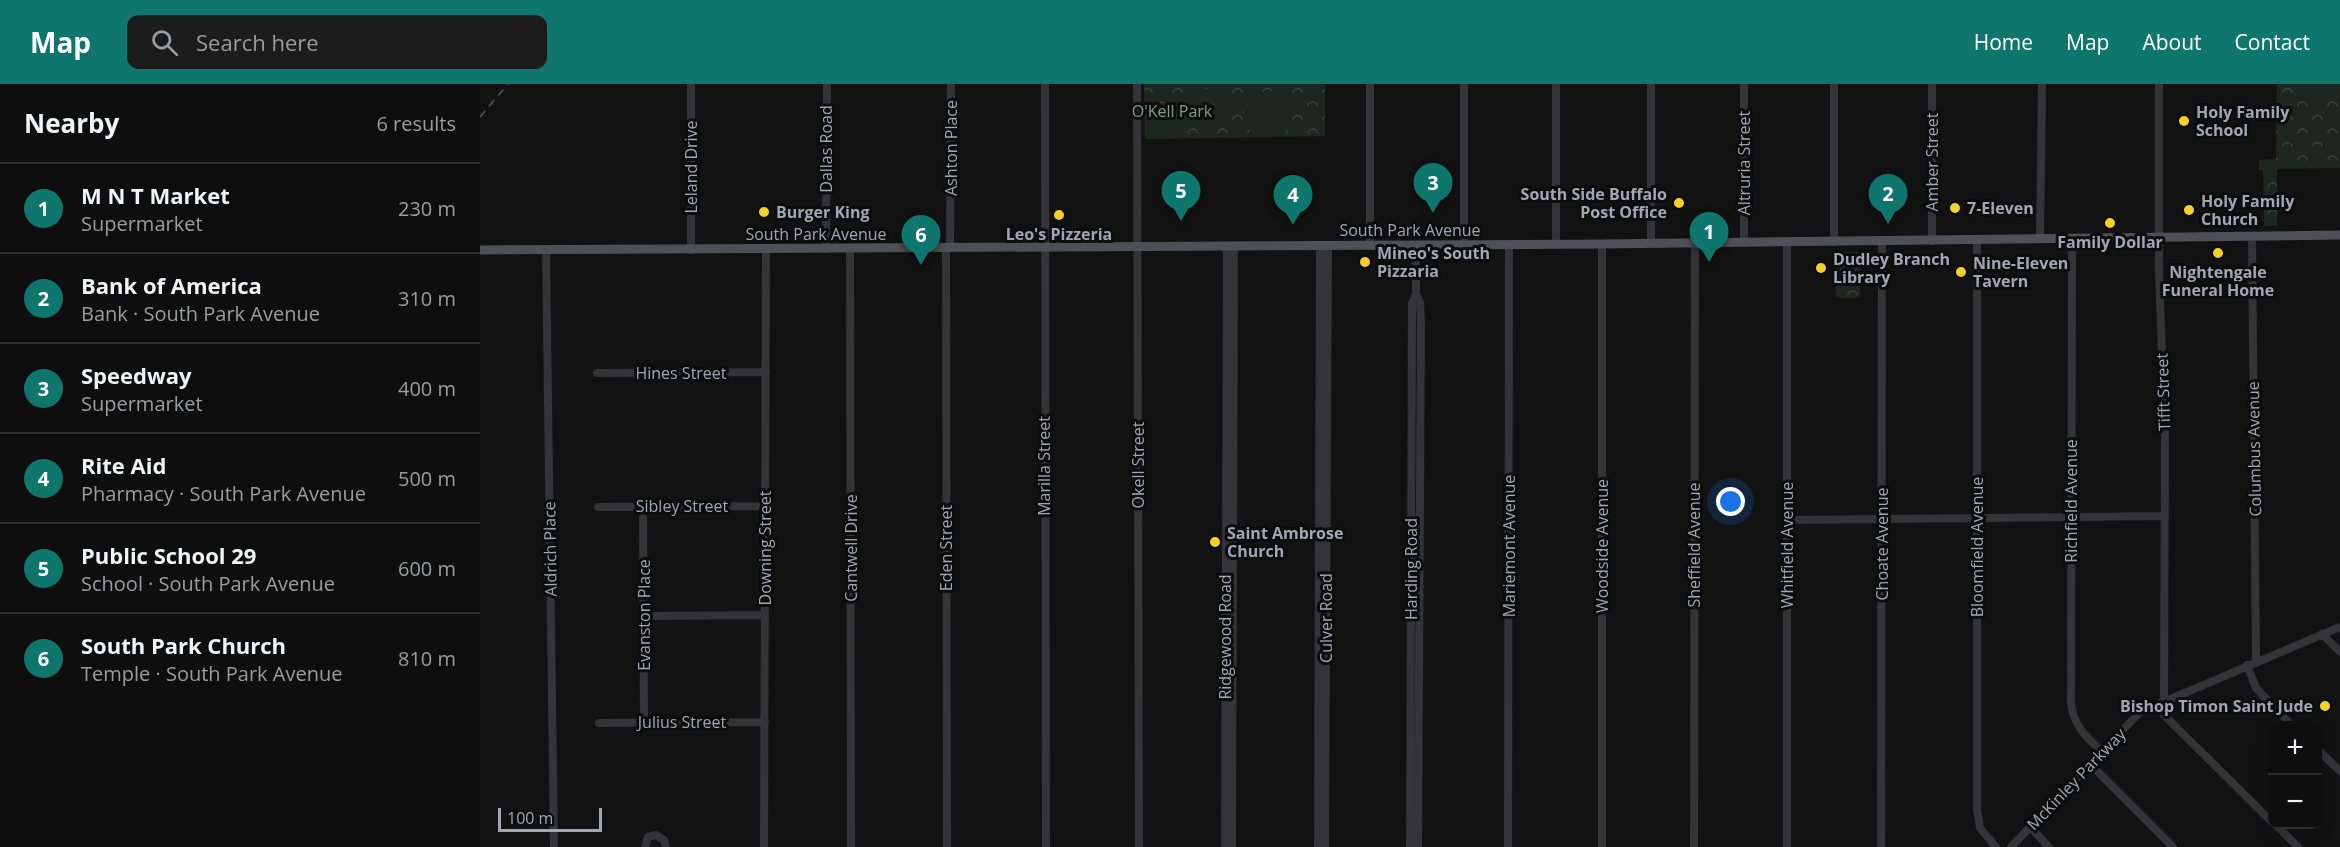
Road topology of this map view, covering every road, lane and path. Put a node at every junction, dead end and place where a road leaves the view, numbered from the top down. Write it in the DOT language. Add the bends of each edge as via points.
graph roads {
  1 [pos="691,84"];
  2 [pos="827,84"];
  3 [pos="951,84"];
  4 [pos="1045,84"];
  5 [pos="1137,84"];
  6 [pos="1370,84"];
  7 [pos="1464,84"];
  8 [pos="1556,84"];
  9 [pos="1651,84"];
  10 [pos="1744,84"];
  11 [pos="1834,84"];
  12 [pos="1932,84"];
  13 [pos="2042,84"];
  14 [pos="2159,84"];
  15 [pos="2340,235"];
  16 [pos="2252,236"];
  17 [pos="2159,237"];
  18 [pos="2040,239"];
  19 [pos="2072,239"];
  20 [pos="1977,240"];
  21 [pos="1882,241"];
  22 [pos="1932,241"];
  23 [pos="1744,242"];
  24 [pos="1787,242"];
  25 [pos="1834,242"];
  26 [pos="1651,243"];
  27 [pos="1695,243"];
  28 [pos="1509,244"];
  29 [pos="1556,244"];
  30 [pos="1602,244"];
  31 [pos="1370,245"];
  32 [pos="1416,245"];
  33 [pos="1464,245"];
  34 [pos="1138,246"];
  35 [pos="1230,246"];
  36 [pos="1324,246"];
  37 [pos="1044,247"];
  38 [pos="948,248"];
  39 [pos="766,249"];
  40 [pos="826,249"];
  41 [pos="850,249"];
  42 [pos="480,250"];
  43 [pos="546,250"];
  44 [pos="691,250"];
  45 [pos="1416,293"];
  46 [pos="766,372"];
  47 [pos="597,373"];
  48 [pos="1411,418"];
  49 [pos="1420,419"];
  50 [pos="1411,499"];
  51 [pos="1420,499"];
  52 [pos="765,506"];
  53 [pos="598,507"];
  54 [pos="644,507"];
  55 [pos="2165,516"];
  56 [pos="2071,518"];
  57 [pos="1978,519"];
  58 [pos="1787,520"];
  59 [pos="1882,520"];
  60 [pos="1411,575"];
  61 [pos="1420,576"];
  62 [pos="765,615"];
  63 [pos="644,616"];
  64 [pos="2340,627"];
  65 [pos="2322,634"];
  66 [pos="2340,652"];
  67 [pos="1410,654"];
  68 [pos="1420,655"];
  69 [pos="2256,661"];
  70 [pos="2247,665"];
  71 [pos="2163,701"];
  72 [pos="2287,721"];
  73 [pos="765,722"];
  74 [pos="599,723"];
  75 [pos="644,723"];
  76 [pos="1415,735"];
  77 [pos="2102,752"];
  78 [pos="2322,754"];
  79 [pos="2090,764"];
  80 [pos="1229,765"];
  81 [pos="2340,771"];
  82 [pos="1414,812"];
  83 [pos="2268,817"];
  84 [pos="2030,828"];
  85 [pos="2280,829"];
  86 [pos="554,847"];
  87 [pos="645,847"];
  88 [pos="666,847"];
  89 [pos="764,847"];
  90 [pos="850,847"];
  91 [pos="947,847"];
  92 [pos="1046,847"];
  93 [pos="1139,847"];
  94 [pos="1225,847"];
  95 [pos="1232,847"];
  96 [pos="1318,847"];
  97 [pos="1325,847"];
  98 [pos="1410,847"];
  99 [pos="1418,847"];
  100 [pos="1508,847"];
  101 [pos="1602,847"];
  102 [pos="1694,847"];
  103 [pos="1787,847"];
  104 [pos="1881,847"];
  105 [pos="1996,847"];
  106 [pos="2011,847"];
  107 [pos="2049,847"];
  108 [pos="2174,847"];
  109 [pos="2298,847"];
  1 -- 44 [label="street, Leland Drive"];
  2 -- 40 [label="street, Dallas Road"];
  3 -- 38 [label="street, Ashton Place"];
  4 -- 37 [label="street, Marilla Street"];
  5 -- 34 [label="street, Okell Street"];
  6 -- 31 [label="street"];
  7 -- 33 [label="street"];
  8 -- 29 [label="street"];
  9 -- 26 [label="street"];
  10 -- 23 [label="street, Altruria Street"];
  11 -- 25 [label="street"];
  12 -- 22 [label="street, Amber Street"];
  13 -- 18 [label="street"];
  14 -- 17 [label="street, Tifft Street"];
  15 -- 16 [label="main road, South Park Avenue"];
  16 -- 17 [label="main road, South Park Avenue"];
  16 -- 69 [label="street, Columbus Avenue"];
  17 -- 19 [label="main road, South Park Avenue"];
  17 -- 55 [label="street, Tifft Street"];
  18 -- 19 [label="main road, South Park Avenue"];
  18 -- 20 [label="main road, South Park Avenue"];
  19 -- 56 [label="street, Richfield Avenue"];
  20 -- 22 [label="main road, South Park Avenue"];
  20 -- 57 [label="street, Bloomfield Avenue"];
  21 -- 22 [label="main road, South Park Avenue"];
  21 -- 25 [label="main road, South Park Avenue"];
  21 -- 59 [label="street, Choate Avenue"];
  23 -- 24 [label="main road, South Park Avenue"];
  23 -- 27 [label="main road, South Park Avenue"];
  24 -- 25 [label="main road, South Park Avenue"];
  24 -- 58 [label="street, Whitfield Avenue"];
  26 -- 27 [label="main road, South Park Avenue"];
  26 -- 30 [label="main road, South Park Avenue"];
  27 -- 102 [label="street, Sheffield Avenue"];
  28 -- 29 [label="main road, South Park Avenue"];
  28 -- 33 [label="main road, South Park Avenue"];
  28 -- 100 [label="street, Mariemont Avenue"];
  29 -- 30 [label="main road, South Park Avenue"];
  30 -- 101 [label="street, Woodside Avenue"];
  31 -- 32 [label="main road, South Park Avenue"];
  31 -- 36 [label="main road, South Park Avenue"];
  32 -- 33 [label="main road, South Park Avenue"];
  32 -- 45 [label="street, Harding Road"];
  34 -- 35 [label="main road, South Park Avenue"];
  34 -- 37 [label="main road, South Park Avenue"];
  34 -- 93 [label="street, Okell Street"];
  35 -- 36 [label="main road, South Park Avenue"];
  35 -- 80 [label="street, Ridgewood Road"];
  36 -- 96 [label="street, Culver Road"];
  36 -- 97 [label="street, Culver Road"];
  37 -- 38 [label="main road, South Park Avenue"];
  37 -- 92 [label="street, Marilla Street"];
  38 -- 41 [label="main road, South Park Avenue"];
  38 -- 91 [label="street, Eden Street"];
  39 -- 40 [label="main road, South Park Avenue"];
  39 -- 44 [label="main road, South Park Avenue"];
  39 -- 46 [label="street, Downing Street"];
  40 -- 41 [label="main road, South Park Avenue"];
  41 -- 90 [label="street, Cantwell Drive"];
  42 -- 43 [label="main road, South Park Avenue"];
  43 -- 44 [label="main road, South Park Avenue"];
  43 -- 86 [label="street, Aldrich Place"];
  45 -- 48 [label="street, Harding Road" via="1412,304"];
  45 -- 49 [label="street, Harding Road" via="1420,300"];
  46 -- 47 [label="street, Hines Street"];
  46 -- 52 [label="street, Downing Street"];
  48 -- 49 [label="street"];
  48 -- 50 [label="street, Harding Road"];
  49 -- 51 [label="street, Harding Road"];
  50 -- 51 [label="street"];
  50 -- 60 [label="street, Harding Road"];
  51 -- 61 [label="street, Harding Road"];
  52 -- 54 [label="street, Sibley Street"];
  52 -- 62 [label="street, Downing Street"];
  53 -- 54 [label="street, Sibley Street"];
  54 -- 63 [label="street, Evanston Place"];
  55 -- 56 [label="street"];
  55 -- 71 [label="street, Tifft Street"];
  56 -- 57 [label="street"];
  56 -- 77 [label="street, Richfield Avenue" via="2072,716"];
  57 -- 59 [label="street"];
  57 -- 105 [label="street, Bloomfield Avenue" via="1977,809 1980,828"];
  58 -- 59 [label="street"];
  58 -- 103 [label="street, Whitfield Avenue"];
  59 -- 104 [label="street, Choate Avenue"];
  60 -- 61 [label="street"];
  60 -- 67 [label="street, Harding Road"];
  61 -- 68 [label="street, Harding Road"];
  62 -- 63 [label="street"];
  62 -- 73 [label="street, Downing Street"];
  63 -- 75 [label="street, Evanston Place"];
  64 -- 65 [label="street, McKinley Parkway"];
  65 -- 66 [label="street"];
  65 -- 69 [label="street, McKinley Parkway"];
  67 -- 68 [label="street"];
  67 -- 76 [label="street, Harding Road"];
  68 -- 76 [label="street, Harding Road"];
  69 -- 70 [label="street, McKinley Parkway"];
  70 -- 71 [label="street, McKinley Parkway"];
  70 -- 72 [label="street" via="2262,695"];
  71 -- 77 [label="street, McKinley Parkway" via="2140,712"];
  71 -- 83 [label="street" via="2164,715"];
  73 -- 75 [label="street, Julius Street"];
  73 -- 89 [label="street, Downing Street"];
  74 -- 75 [label="street, Julius Street"];
  76 -- 82 [label="street, Harding Road"];
  77 -- 79 [label="street, McKinley Parkway"];
  78 -- 81 [label="street"];
  79 -- 84 [label="street, McKinley Parkway"];
  79 -- 108 [label="street"];
  80 -- 94 [label="street, Ridgewood Road"];
  80 -- 95 [label="street, Ridgewood Road"];
  82 -- 98 [label="street, Harding Road"];
  82 -- 99 [label="street, Harding Road"];
  84 -- 106 [label="street, McKinley Parkway"];
  84 -- 107 [label="street"];
  85 -- 109 [label="street"];
  87 -- 88 [label="street" via="648,837 656,835 663,838"];
}
